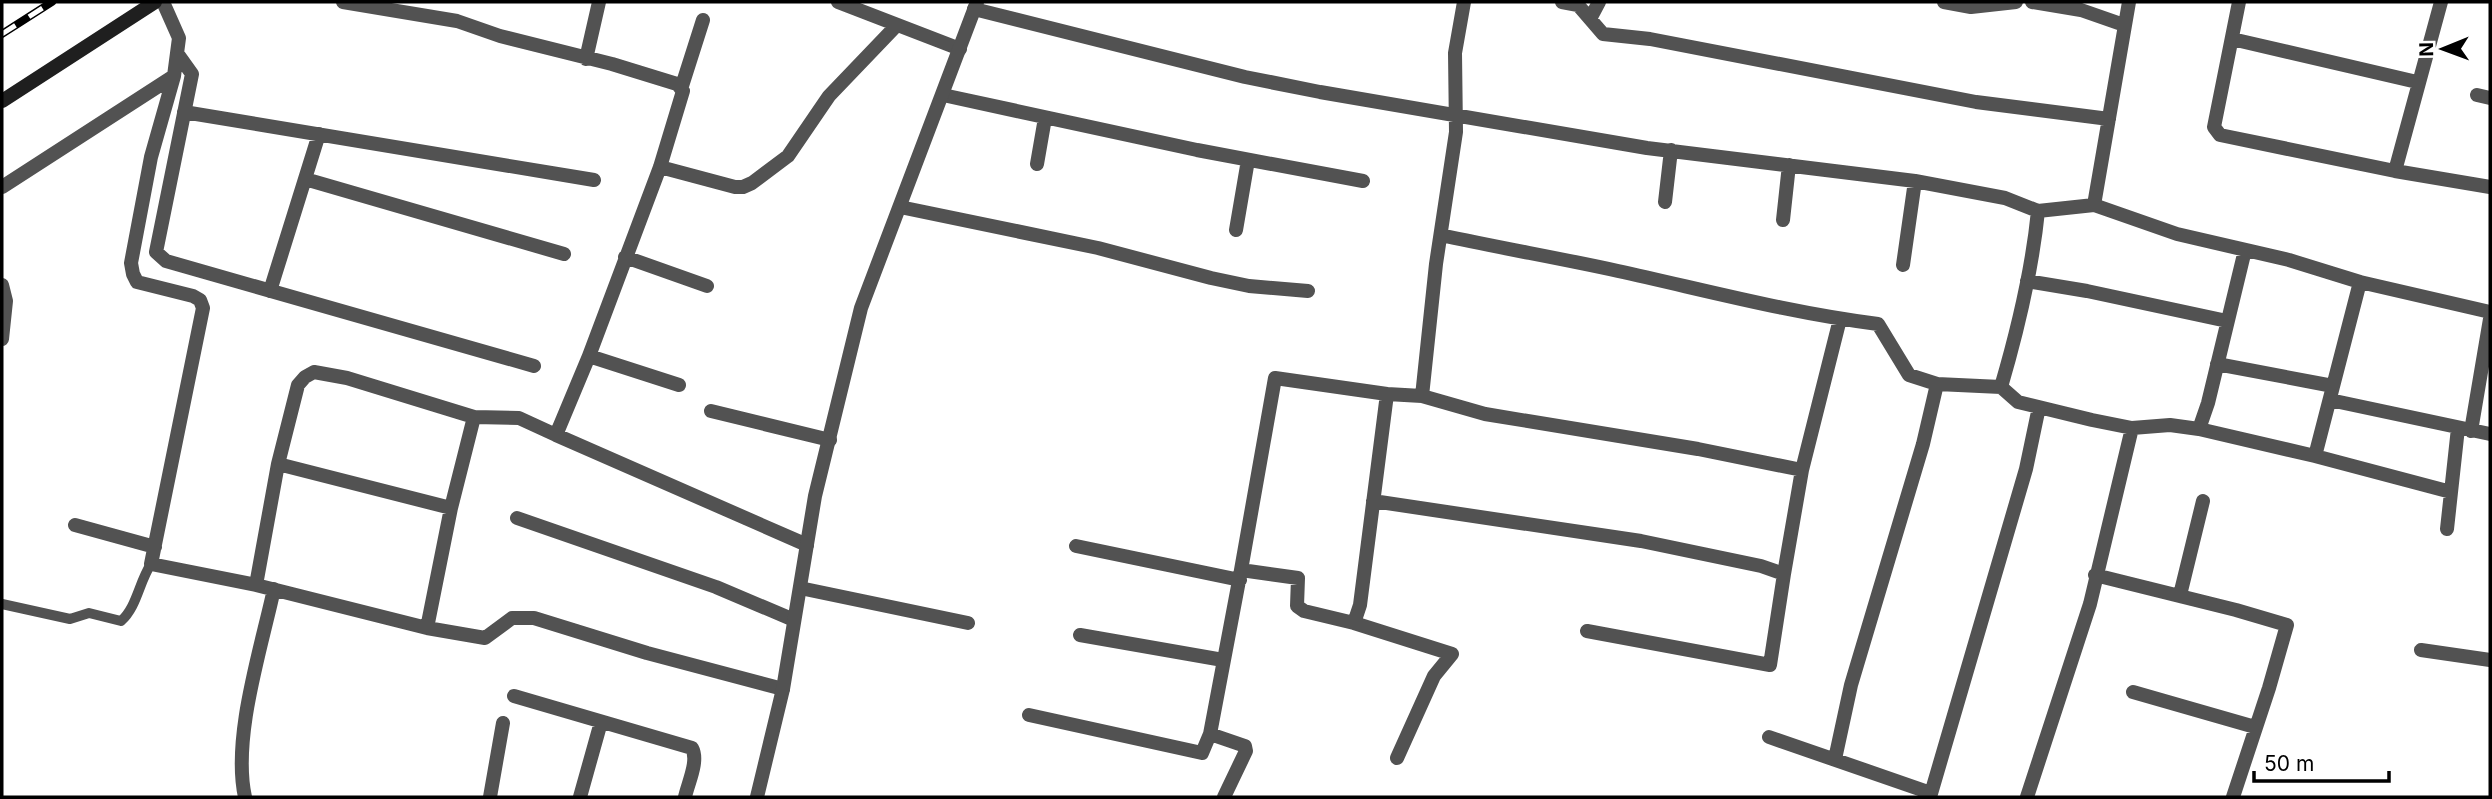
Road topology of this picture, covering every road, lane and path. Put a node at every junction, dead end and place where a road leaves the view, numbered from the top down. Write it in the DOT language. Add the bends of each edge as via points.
graph roads {
  1 [pos="155,2"];
  2 [pos="163,2"];
  3 [pos="343,2"];
  4 [pos="599,2"];
  5 [pos="838,2"];
  6 [pos="1464,2"];
  7 [pos="1562,2"];
  8 [pos="1599,2"];
  9 [pos="1944,2"];
  10 [pos="2017,2"];
  11 [pos="2032,2"];
  12 [pos="2129,2"];
  13 [pos="2239,2"];
  14 [pos="2441,2"];
  15 [pos="976,5"];
  16 [pos="1590,19"];
  17 [pos="702,20"];
  18 [pos="2124,24"];
  19 [pos="897,25"];
  20 [pos="2232,39"];
  21 [pos="960,49"];
  22 [pos="177,53"];
  23 [pos="586,59"];
  24 [pos="174,76"];
  25 [pos="2417,82"];
  26 [pos="681,89"];
  27 [pos="943,95"];
  28 [pos="2,101"];
  29 [pos="184,112"];
  30 [pos="1456,115"];
  31 [pos="1045,118"];
  32 [pos="2109,119"];
  33 [pos="319,134"];
  34 [pos="1671,150"];
  35 [pos="1248,160"];
  36 [pos="1037,164"];
  37 [pos="1789,165"];
  38 [pos="660,167"];
  39 [pos="2395,171"];
  40 [pos="305,179"];
  41 [pos="594,180"];
  42 [pos="1363,181"];
  43 [pos="1915,181"];
  44 [pos="2,187"];
  45 [pos="2490,187"];
  46 [pos="1665,202"];
  47 [pos="2094,205"];
  48 [pos="900,206"];
  49 [pos="2038,211"];
  50 [pos="1783,220"];
  51 [pos="1236,230"];
  52 [pos="1441,235"];
  53 [pos="2245,250"];
  54 [pos="564,254"];
  55 [pos="625,257"];
  56 [pos="1903,265"];
  57 [pos="2027,281"];
  58 [pos="2360,282"];
  59 [pos="2,285"];
  60 [pos="707,286"];
  61 [pos="270,290"];
  62 [pos="1308,291"];
  63 [pos="2490,312"];
  64 [pos="1840,319"];
  65 [pos="2490,319"];
  66 [pos="2227,321"];
  67 [pos="2,339"];
  68 [pos="589,356"];
  69 [pos="2217,364"];
  70 [pos="534,366"];
  71 [pos="1937,384"];
  72 [pos="679,385"];
  73 [pos="2001,387"];
  74 [pos="2332,393"];
  75 [pos="1387,394"];
  76 [pos="1422,396"];
  77 [pos="2039,407"];
  78 [pos="711,411"];
  79 [pos="474,416"];
  80 [pos="2132,428"];
  81 [pos="2199,429"];
  82 [pos="2465,430"];
  83 [pos="2490,434"];
  84 [pos="556,435"];
  85 [pos="830,440"];
  86 [pos="2315,456"];
  87 [pos="278,464"];
  88 [pos="1802,470"];
  89 [pos="2451,492"];
  90 [pos="1373,501"];
  91 [pos="2203,501"];
  92 [pos="451,508"];
  93 [pos="517,518"];
  94 [pos="75,525"];
  95 [pos="2447,529"];
  96 [pos="807,545"];
  97 [pos="1076,546"];
  98 [pos="155,547"];
  99 [pos="151,564"];
  100 [pos="1784,574"];
  101 [pos="1240,575"];
  102 [pos="2095,575"];
  103 [pos="256,585"];
  104 [pos="800,588"];
  105 [pos="274,589"];
  106 [pos="2180,595"];
  107 [pos="2,604"];
  108 [pos="794,620"];
  109 [pos="968,623"];
  110 [pos="1354,623"];
  111 [pos="427,628"];
  112 [pos="1587,631"];
  113 [pos="1080,635"];
  114 [pos="2421,650"];
  115 [pos="1223,660"];
  116 [pos="2490,660"];
  117 [pos="783,689"];
  118 [pos="2133,692"];
  119 [pos="514,696"];
  120 [pos="1029,715"];
  121 [pos="601,722"];
  122 [pos="503,723"];
  123 [pos="2255,727"];
  124 [pos="1210,734"];
  125 [pos="1769,737"];
  126 [pos="1396,758"];
  127 [pos="1835,759"];
  128 [pos="1931,795"];
  129 [pos="245,797"];
  130 [pos="490,797"];
  131 [pos="580,797"];
  132 [pos="685,797"];
  133 [pos="757,797"];
  134 [pos="1224,797"];
  135 [pos="2027,797"];
  136 [pos="2233,797"];
  1 -- 28 [label="main road"];
  2 -- 22 [label="street" via="179,38"];
  3 -- 23 [label="street" via="457,21"];
  4 -- 23 [label="street"];
  5 -- 19 [label="street"];
  6 -- 30 [label="street" via="1455,53"];
  7 -- 16 [label="street" via="1578,5"];
  8 -- 16 [label="street"];
  9 -- 10 [label="street" via="1971,8"];
  11 -- 18 [label="street" via="2081,10"];
  12 -- 18 [label="street"];
  13 -- 20 [label="street"];
  14 -- 25 [label="street"];
  15 -- 21 [label="street"];
  15 -- 30 [label="street" via="1245,77"];
  16 -- 32 [label="street" via="1603,34 1650,39 1976,102"];
  17 -- 26 [label="street"];
  18 -- 32 [label="street"];
  19 -- 21 [label="street"];
  19 -- 38 [label="street" via="829,96 788,156 752,183 735,187"];
  20 -- 25 [label="street"];
  20 -- 39 [label="street" via="2215,132"];
  21 -- 27 [label="street"];
  22 -- 24 [label="street"];
  22 -- 29 [label="street" via="192,74"];
  23 -- 26 [label="street" via="677,84"];
  24 -- 44 [label="street"];
  24 -- 98 [label="street" via="151,157 131,263 138,282 193,296 203,308"];
  25 -- 39 [label="street"];
  26 -- 38 [label="street" via="682,100"];
  27 -- 31 [label="street"];
  27 -- 48 [label="street"];
  29 -- 33 [label="street"];
  29 -- 61 [label="street" via="156,252 166,261"];
  30 -- 34 [label="street"];
  30 -- 52 [label="street"];
  31 -- 35 [label="street"];
  31 -- 36 [label="street"];
  32 -- 47 [label="street"];
  33 -- 40 [label="street"];
  33 -- 41 [label="street"];
  34 -- 37 [label="street"];
  34 -- 46 [label="street"];
  35 -- 42 [label="street"];
  35 -- 51 [label="street"];
  37 -- 43 [label="street"];
  37 -- 50 [label="street"];
  38 -- 55 [label="street"];
  39 -- 45 [label="street"];
  40 -- 54 [label="street"];
  40 -- 61 [label="street"];
  43 -- 49 [label="street" via="2006,198"];
  43 -- 56 [label="street"];
  47 -- 49 [label="street"];
  47 -- 53 [label="street" via="2177,234"];
  48 -- 62 [label="street" via="1249,286"];
  48 -- 85 [label="street" via="861,308"];
  49 -- 57 [label="street"];
  52 -- 64 [label="street"];
  52 -- 76 [label="street"];
  53 -- 58 [label="street"];
  53 -- 66 [label="street"];
  55 -- 60 [label="street"];
  55 -- 68 [label="street"];
  57 -- 66 [label="street"];
  57 -- 73 [label="street"];
  58 -- 63 [label="street"];
  58 -- 74 [label="street"];
  59 -- 67 [label="street" via="6,300"];
  61 -- 70 [label="street"];
  64 -- 71 [label="street" via="1878,324 1909,375"];
  64 -- 88 [label="street"];
  65 -- 82 [label="street"];
  66 -- 69 [label="street"];
  68 -- 72 [label="street"];
  68 -- 84 [label="street"];
  69 -- 74 [label="street"];
  69 -- 81 [label="street"];
  71 -- 73 [label="street"];
  71 -- 127 [label="street" via="1851,685"];
  73 -- 77 [label="street" via="2018,402"];
  74 -- 82 [label="street"];
  74 -- 86 [label="street"];
  75 -- 76 [label="street"];
  75 -- 90 [label="street"];
  75 -- 101 [label="street" via="1275,378"];
  76 -- 88 [label="street" via="1485,414"];
  77 -- 80 [label="street"];
  77 -- 128 [label="street" via="2026,469"];
  78 -- 85 [label="street"];
  79 -- 84 [label="street" via="519,418"];
  79 -- 87 [label="street" via="314,372 298,385"];
  79 -- 92 [label="street"];
  80 -- 81 [label="street" via="2170,425"];
  80 -- 102 [label="street"];
  81 -- 86 [label="street"];
  82 -- 83 [label="street"];
  82 -- 89 [label="street"];
  84 -- 96 [label="street"];
  85 -- 96 [label="street"];
  86 -- 89 [label="street"];
  87 -- 92 [label="street"];
  87 -- 103 [label="street"];
  88 -- 100 [label="street"];
  89 -- 95 [label="street"];
  90 -- 100 [label="street" via="1641,541"];
  90 -- 110 [label="street"];
  91 -- 106 [label="street"];
  92 -- 111 [label="street"];
  93 -- 108 [label="street" via="716,587"];
  94 -- 98 [label="street"];
  96 -- 104 [label="street"];
  97 -- 101 [label="street"];
  98 -- 99 [label="street"];
  99 -- 103 [label="street"];
  99 -- 107 [label="lane" via="131,613 121,621 89,613 70,619"];
  100 -- 112 [label="street" via="1770,665"];
  101 -- 110 [label="street" via="1298,578 1299,609"];
  101 -- 115 [label="street"];
  102 -- 106 [label="street"];
  102 -- 135 [label="street" via="2090,604"];
  103 -- 105 [label="street"];
  104 -- 108 [label="street"];
  104 -- 109 [label="street"];
  105 -- 111 [label="street"];
  105 -- 129 [label="street" via="243,730"];
  106 -- 123 [label="street" via="2287,625"];
  108 -- 117 [label="street"];
  110 -- 126 [label="street" via="1452,654 1434,676"];
  111 -- 117 [label="street" via="485,638 512,618 534,618"];
  113 -- 115 [label="street"];
  114 -- 116 [label="street"];
  115 -- 124 [label="street"];
  117 -- 133 [label="street"];
  118 -- 123 [label="street"];
  119 -- 121 [label="street"];
  120 -- 124 [label="street" via="1202,753"];
  121 -- 131 [label="street"];
  121 -- 132 [label="street" via="692,748 694,761"];
  122 -- 130 [label="street"];
  123 -- 136 [label="street"];
  124 -- 134 [label="street" via="1242,743 1246,751"];
  125 -- 127 [label="street"];
  127 -- 128 [label="street"];
}
